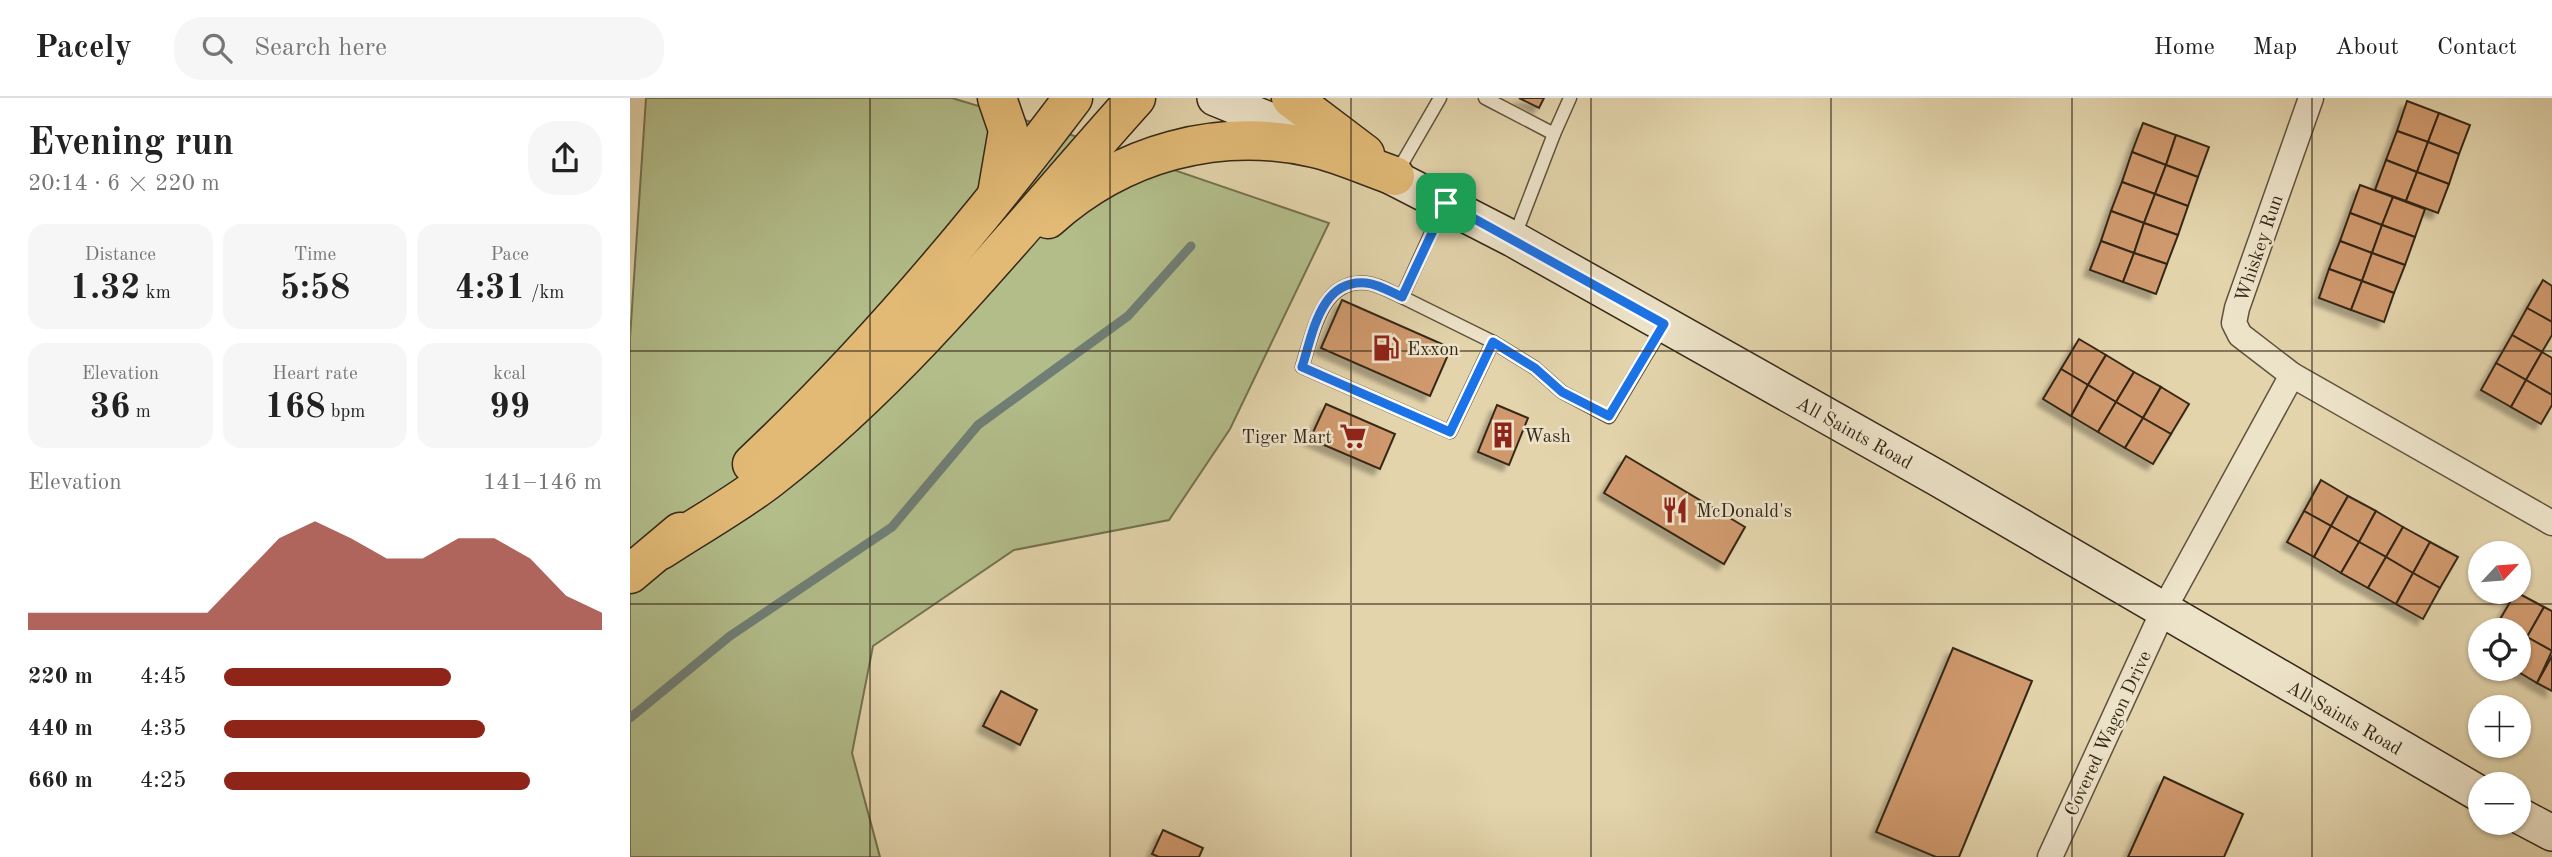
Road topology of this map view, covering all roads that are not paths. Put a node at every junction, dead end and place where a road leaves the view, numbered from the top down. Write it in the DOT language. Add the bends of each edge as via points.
graph roads {
  1 [pos="997,98"];
  2 [pos="1073,98"];
  3 [pos="1136,98"];
  4 [pos="1215,98"];
  5 [pos="1291,98"];
  6 [pos="1440,98"];
  7 [pos="1485,98"];
  8 [pos="1570,98"];
  9 [pos="2311,98"];
  10 [pos="1555,134"];
  11 [pos="1395,176"];
  12 [pos="997,196"];
  13 [pos="1446,203"];
  14 [pos="1513,239"];
  15 [pos="1402,297"];
  16 [pos="1664,324"];
  17 [pos="1493,342"];
  18 [pos="915,345"];
  19 [pos="2292,375"];
  20 [pos="2552,523"];
  21 [pos="661,550"];
  22 [pos="630,574"];
  23 [pos="2164,609"];
  24 [pos="2468,787"];
  25 [pos="2531,822"];
  26 [pos="2552,833"];
  27 [pos="2050,857"];
  1 -- 12 [label="main road" via="1008,130"];
  2 -- 12 [label="main road"];
  3 -- 18 [label="main road"];
  4 -- 11 [label="street, All Saints Road"];
  5 -- 11 [label="main road"];
  6 -- 11 [label="lane"];
  7 -- 10 [label="lane"];
  8 -- 10 [label="lane"];
  9 -- 19 [label="street, Whiskey Run" via="2234,323 2252,347"];
  10 -- 14 [label="lane"];
  11 -- 13 [label="street, All Saints Road"];
  11 -- 18 [label="main road" via="1316,148 1271,140 1220,139 1172,149 1130,166 1051,216"];
  12 -- 21 [label="main road" via="841,375"];
  13 -- 14 [label="street, All Saints Road"];
  13 -- 15 [label="lane"];
  14 -- 16 [label="street, All Saints Road"];
  15 -- 17 [label="lane"];
  15 -- 17 [label="lane" via="1368,283 1337,289 1323,306 1302,367 1450,432"];
  16 -- 17 [label="lane" via="1609,416 1562,392 1535,368"];
  16 -- 23 [label="street, All Saints Road"];
  18 -- 21 [label="main road" via="842,418 770,479"];
  19 -- 20 [label="street, Whiskey Run"];
  19 -- 23 [label="street"];
  21 -- 22 [label="main road"];
  23 -- 24 [label="street, All Saints Road"];
  23 -- 27 [label="street, Covered Wagon Drive"];
  25 -- 26 [label="street"];
}
